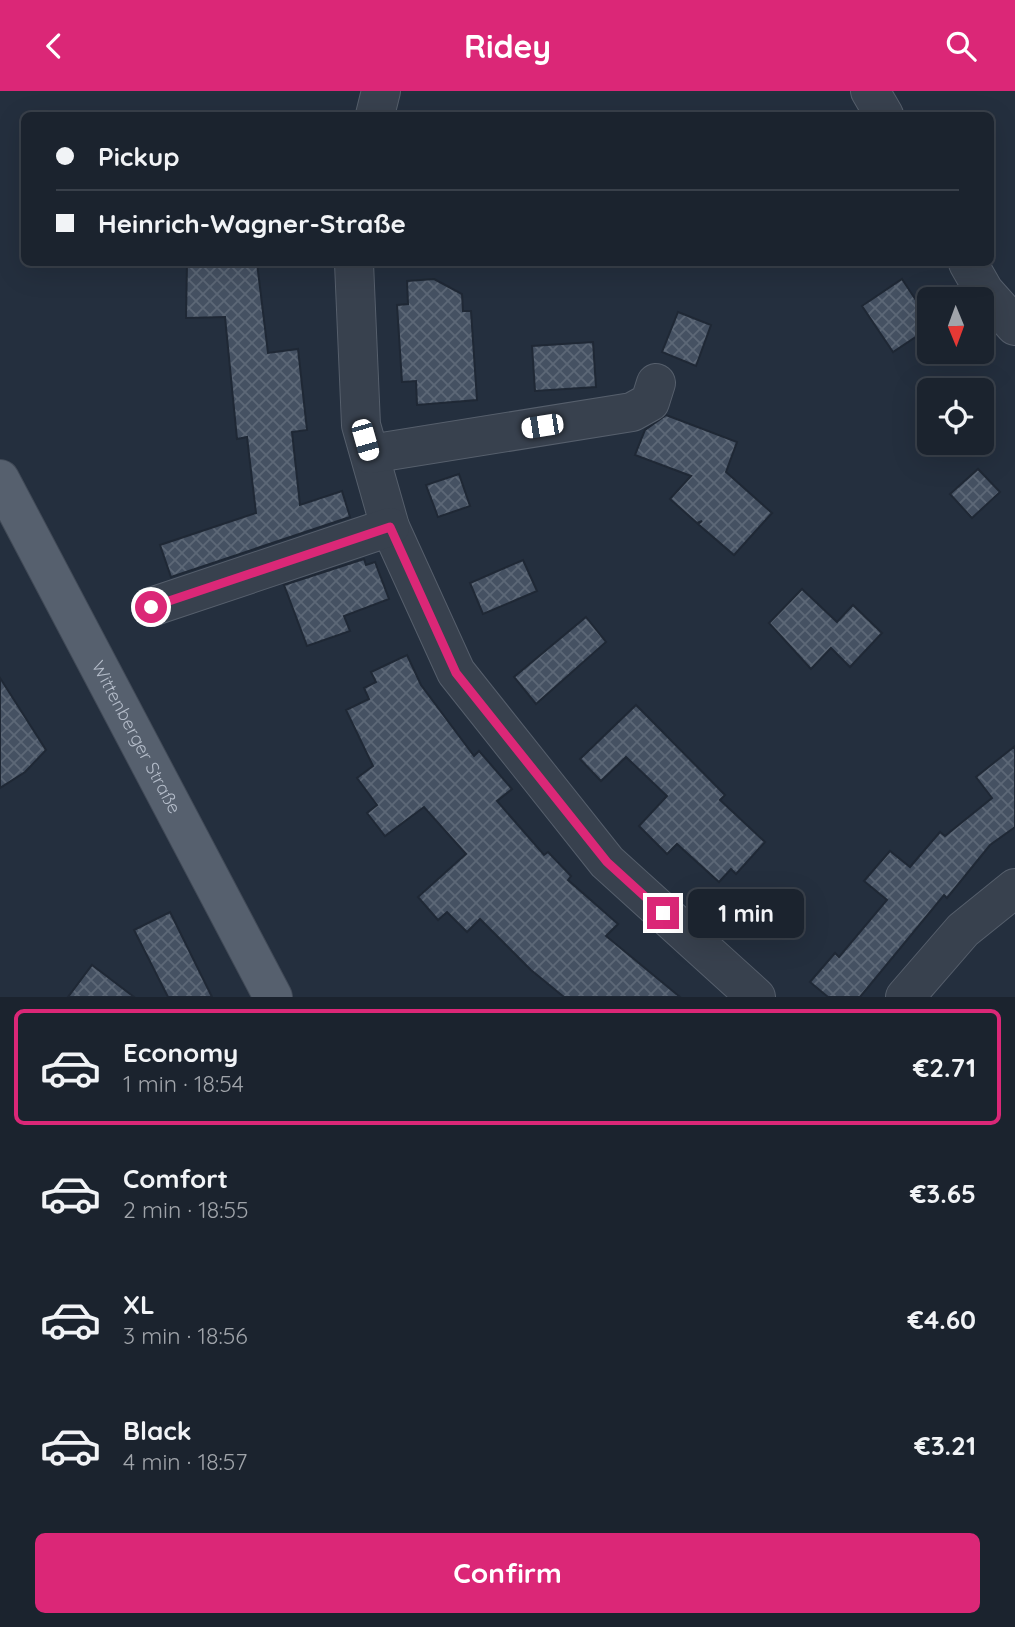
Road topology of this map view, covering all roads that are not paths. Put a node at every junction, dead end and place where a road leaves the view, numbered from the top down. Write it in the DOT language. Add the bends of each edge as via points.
graph roads {
  1 [pos="381,91"];
  2 [pos="870,91"];
  3 [pos="376,112"];
  4 [pos="882,112"];
  5 [pos="354,266"];
  6 [pos="970,266"];
  7 [pos="1015,326"];
  8 [pos="656,383"];
  9 [pos="369,454"];
  10 [pos="0,479"];
  11 [pos="390,527"];
  12 [pos="151,607"];
  13 [pos="1015,888"];
  14 [pos="273,997"];
  15 [pos="756,997"];
  16 [pos="905,997"];
  1 -- 3 [label="street"];
  2 -- 4 [label="street"];
  5 -- 9 [label="street" via="361,425"];
  6 -- 7 [label="street" via="984,291"];
  8 -- 9 [label="street" via="650,402 632,412"];
  9 -- 11 [label="street"];
  10 -- 14 [label="main road, Wittenberger Straße"];
  11 -- 12 [label="street"];
  11 -- 15 [label="street" via="456,673 607,862"];
  13 -- 16 [label="street" via="963,930"];
}
